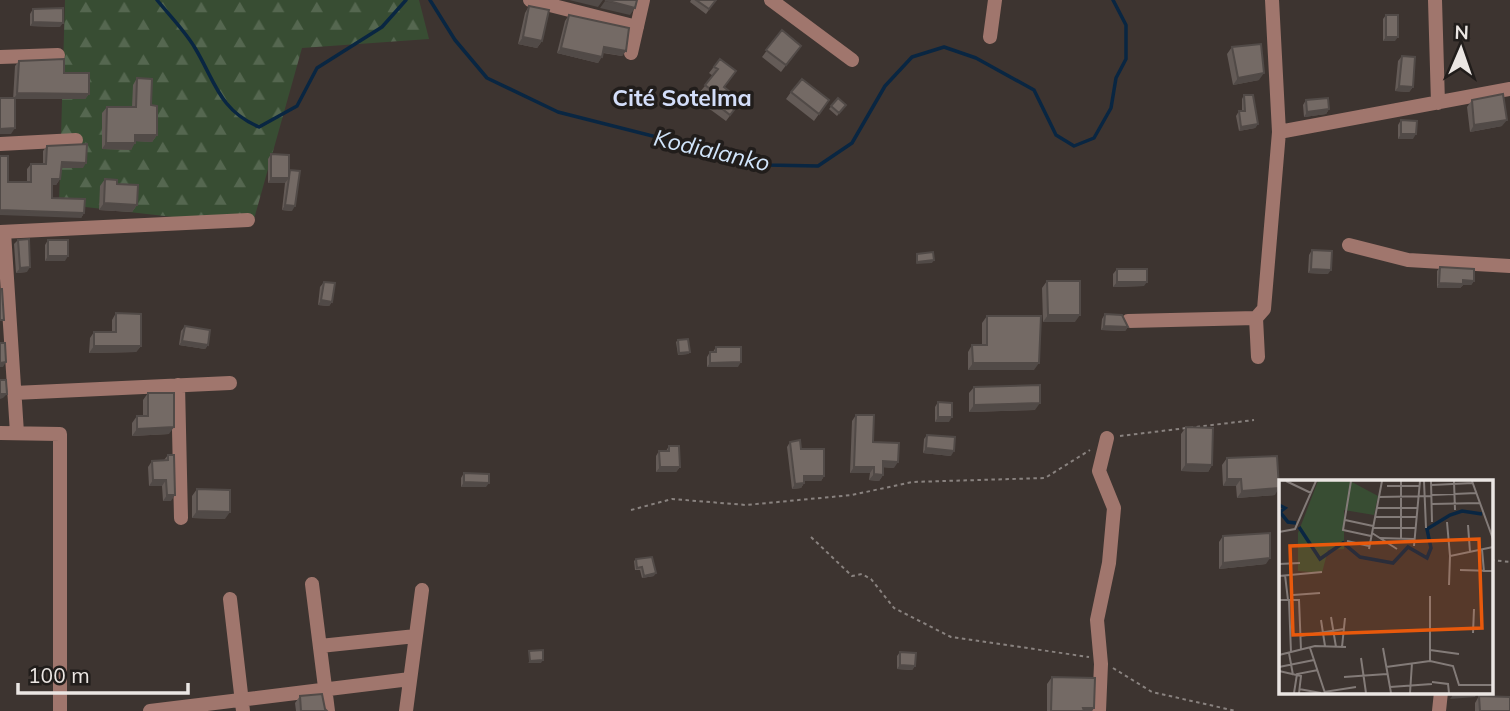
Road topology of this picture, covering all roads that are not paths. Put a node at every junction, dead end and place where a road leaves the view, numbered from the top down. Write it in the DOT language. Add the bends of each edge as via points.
graph roads {
  1 [pos="530,0"];
  2 [pos="643,0"];
  3 [pos="771,0"];
  4 [pos="995,0"];
  5 [pos="1272,0"];
  6 [pos="1435,0"];
  7 [pos="636,27"];
  8 [pos="990,37"];
  9 [pos="631,53"];
  10 [pos="58,55"];
  11 [pos="0,57"];
  12 [pos="852,60"];
  13 [pos="1510,89"];
  14 [pos="1438,103"];
  15 [pos="1279,132"];
  16 [pos="76,140"];
  17 [pos="0,144"];
  18 [pos="248,220"];
  19 [pos="2,232"];
  20 [pos="1349,245"];
  21 [pos="1510,266"];
  22 [pos="1256,318"];
  23 [pos="1128,321"];
  24 [pos="1258,357"];
  25 [pos="230,383"];
  26 [pos="178,386"];
  27 [pos="14,393"];
  28 [pos="0,433"];
  29 [pos="17,433"];
  30 [pos="1107,438"];
  31 [pos="181,518"];
  32 [pos="312,584"];
  33 [pos="422,590"];
  34 [pos="230,599"];
  35 [pos="416,636"];
  36 [pos="320,646"];
  37 [pos="410,679"];
  38 [pos="325,689"];
  39 [pos="242,705"];
  40 [pos="60,711"];
  41 [pos="150,711"];
  42 [pos="328,711"];
  43 [pos="406,711"];
  44 [pos="1099,711"];
  1 -- 7 [label="street"];
  2 -- 7 [label="street"];
  3 -- 12 [label="street"];
  4 -- 8 [label="street"];
  5 -- 15 [label="street"];
  6 -- 14 [label="street"];
  7 -- 9 [label="street"];
  10 -- 11 [label="street"];
  13 -- 14 [label="street"];
  14 -- 15 [label="street"];
  15 -- 22 [label="street" via="1264,309"];
  16 -- 17 [label="street"];
  18 -- 19 [label="street"];
  19 -- 27 [label="street"];
  20 -- 21 [label="street" via="1408,260"];
  22 -- 23 [label="street"];
  22 -- 24 [label="street"];
  25 -- 26 [label="street"];
  26 -- 27 [label="street"];
  26 -- 31 [label="street"];
  27 -- 29 [label="street"];
  28 -- 29 [label="street"];
  29 -- 40 [label="street" via="60,433"];
  30 -- 44 [label="street" via="1099,471 1114,508 1097,620"];
  32 -- 36 [label="street"];
  33 -- 35 [label="street"];
  34 -- 39 [label="street"];
  35 -- 36 [label="street"];
  35 -- 37 [label="street"];
  36 -- 38 [label="street"];
  37 -- 38 [label="street"];
  37 -- 43 [label="street"];
  38 -- 39 [label="street"];
  38 -- 42 [label="street"];
  39 -- 41 [label="street"];
}
